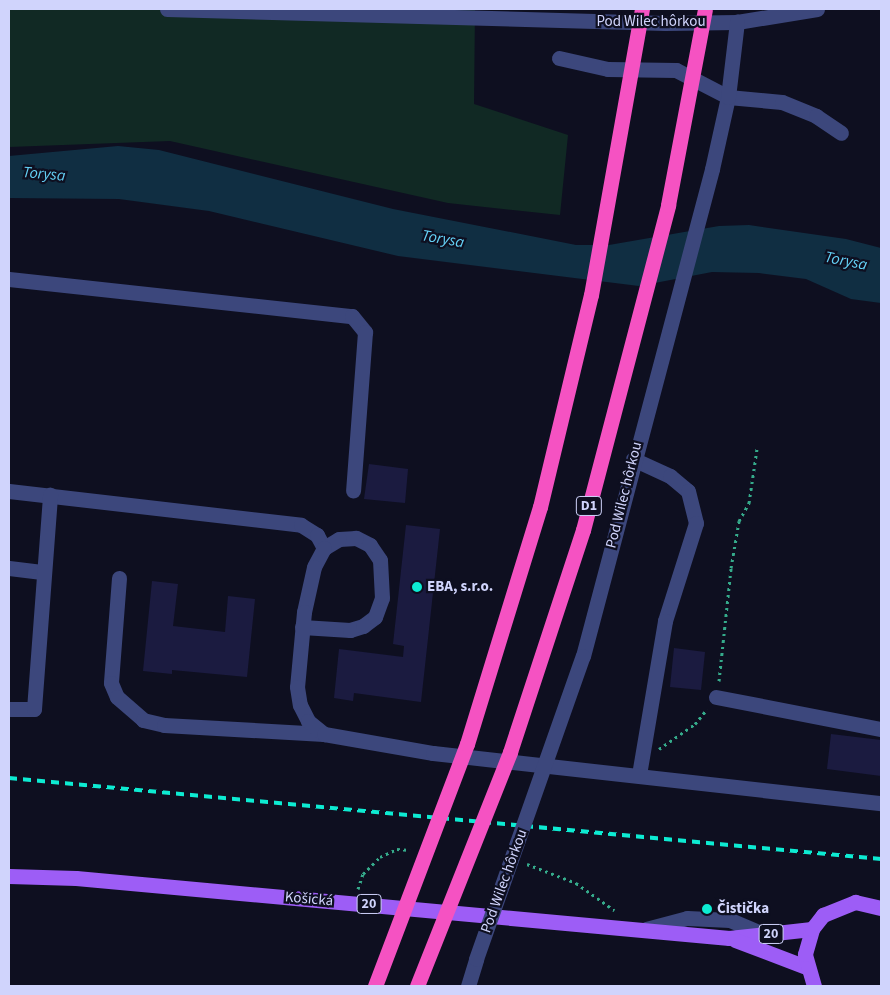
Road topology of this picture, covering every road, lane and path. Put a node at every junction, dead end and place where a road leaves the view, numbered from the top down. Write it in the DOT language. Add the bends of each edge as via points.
graph roads {
  1 [pos="168,9"];
  2 [pos="642,9"];
  3 [pos="705,9"];
  4 [pos="817,9"];
  5 [pos="505,14"];
  6 [pos="737,22"];
  7 [pos="559,58"];
  8 [pos="728,97"];
  9 [pos="841,133"];
  10 [pos="9,279"];
  11 [pos="757,450"];
  12 [pos="633,459"];
  13 [pos="9,491"];
  14 [pos="353,491"];
  15 [pos="50,495"];
  16 [pos="324,548"];
  17 [pos="9,568"];
  18 [pos="44,572"];
  19 [pos="119,578"];
  20 [pos="302,628"];
  21 [pos="716,698"];
  22 [pos="9,708"];
  23 [pos="881,729"];
  24 [pos="324,734"];
  25 [pos="642,756"];
  26 [pos="638,774"];
  27 [pos="881,803"];
  28 [pos="9,876"];
  29 [pos="881,908"];
  30 [pos="812,928"];
  31 [pos="645,930"];
  32 [pos="765,934"];
  33 [pos="729,938"];
  34 [pos="806,967"];
  35 [pos="812,985"];
  36 [pos="375,986"];
  37 [pos="417,986"];
  38 [pos="468,986"];
  1 -- 5 [label="street, Pod Wilec hôrkou"];
  2 -- 36 [label="highway, bridge" via="591,295 540,507 467,744"];
  3 -- 37 [label="highway, D1, bridge" via="668,205 582,530 510,752"];
  4 -- 6 [label="street, Pod Wilec hôrkou"];
  5 -- 6 [label="street, Pod Wilec hôrkou"];
  6 -- 8 [label="street, Pod Wilec hôrkou"];
  7 -- 8 [label="street" via="608,69 676,70"];
  8 -- 9 [label="street" via="782,102 816,116"];
  8 -- 12 [label="street, Pod Wilec hôrkou" via="712,169"];
  10 -- 14 [label="street" via="37,279 352,316 365,332"];
  11 -- 21 [label="path" via="749,503 739,521 731,568"];
  12 -- 25 [label="street" via="670,476 688,491 696,523 663,630"];
  12 -- 38 [label="street, Pod Wilec hôrkou, bridge" via="583,656"];
  13 -- 15 [label="street"];
  15 -- 16 [label="street" via="301,524 317,535"];
  15 -- 18 [label="street"];
  16 -- 20 [label="street" via="314,567"];
  16 -- 20 [label="street" via="339,538 356,538 370,545 380,560 382,598 375,616 363,626 331,631"];
  17 -- 18 [label="street"];
  18 -- 22 [label="street" via="34,708"];
  19 -- 24 [label="street" via="111,683 117,697 143,720 164,726"];
  20 -- 24 [label="street" via="297,687 300,705 308,722"];
  21 -- 23 [label="street"];
  21 -- 25 [label="path" via="695,724 667,746"];
  24 -- 26 [label="street" via="433,753"];
  25 -- 26 [label="street"];
  26 -- 27 [label="street"];
  28 -- 31 [label="main road, Košická / 20" via="76,878"];
  29 -- 30 [label="main road" via="855,902 838,906"];
  30 -- 32 [label="main road, Košická / 20"];
  30 -- 34 [label="main road, 20" via="805,954"];
  31 -- 32 [label="street" via="687,918 730,920"];
  31 -- 33 [label="main road, Košická / 20"];
  32 -- 33 [label="main road, Košická / 20"];
  33 -- 34 [label="main road, Košická / 20"];
  34 -- 35 [label="main road, 20"];
}
